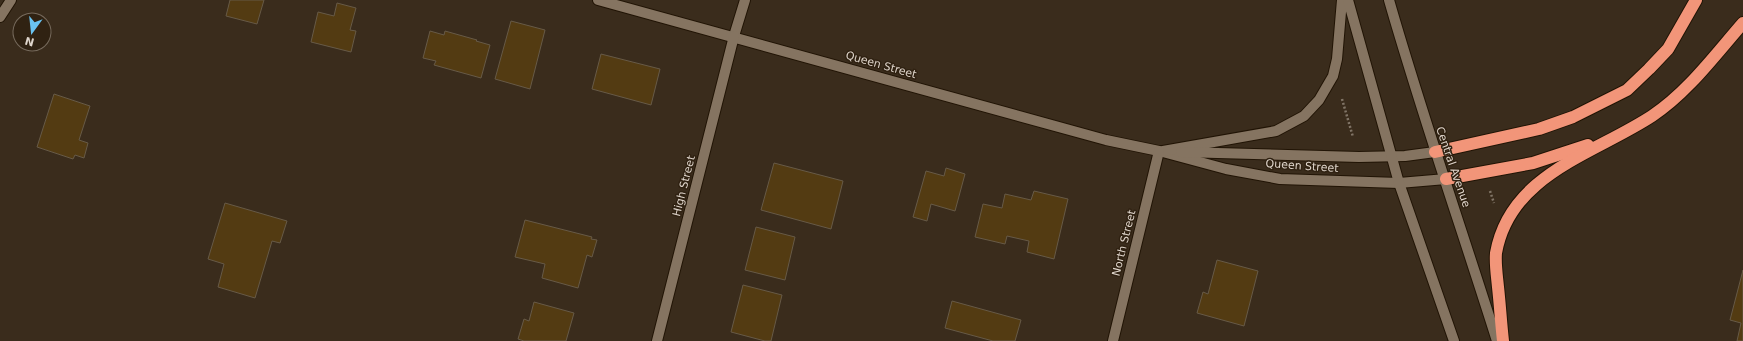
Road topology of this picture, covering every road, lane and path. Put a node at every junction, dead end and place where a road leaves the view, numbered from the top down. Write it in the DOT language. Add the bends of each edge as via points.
graph roads {
  1 [pos="11,0"];
  2 [pos="598,0"];
  3 [pos="745,0"];
  4 [pos="1342,0"];
  5 [pos="1348,0"];
  6 [pos="1389,0"];
  7 [pos="1696,0"];
  8 [pos="0,17"];
  9 [pos="1743,23"];
  10 [pos="734,36"];
  11 [pos="1342,98"];
  12 [pos="1617,136"];
  13 [pos="1354,141"];
  14 [pos="1159,152"];
  15 [pos="1435,152"];
  16 [pos="1393,157"];
  17 [pos="1446,179"];
  18 [pos="1399,183"];
  19 [pos="1489,188"];
  20 [pos="1496,210"];
  21 [pos="657,341"];
  22 [pos="1113,341"];
  23 [pos="1454,341"];
  24 [pos="1497,341"];
  25 [pos="1503,341"];
  1 -- 8 [label="street"];
  2 -- 10 [label="street, Queen Street"];
  3 -- 10 [label="street, High Street"];
  4 -- 14 [label="street" via="1333,76 1319,100 1304,116 1276,131"];
  5 -- 16 [label="street"];
  6 -- 15 [label="street, Central Avenue"];
  7 -- 15 [label="highway" via="1668,49 1626,90 1573,117 1539,129"];
  9 -- 12 [label="highway" via="1684,90 1652,115"];
  10 -- 14 [label="street, Queen Street" via="1106,140"];
  10 -- 21 [label="street, High Street"];
  11 -- 13 [label="path"];
  12 -- 17 [label="highway" via="1533,163"];
  12 -- 25 [label="highway" via="1572,160 1535,185 1518,203 1509,218 1496,254"];
  14 -- 16 [label="street, Queen Street"];
  14 -- 18 [label="street, Queen Street" via="1226,169 1280,179"];
  14 -- 22 [label="street, North Street"];
  15 -- 16 [label="street, Queen Street"];
  15 -- 17 [label="street, Central Avenue"];
  16 -- 18 [label="street"];
  17 -- 18 [label="street, Queen Street"];
  17 -- 24 [label="street, Central Avenue"];
  18 -- 23 [label="street"];
  19 -- 20 [label="path"];
}
